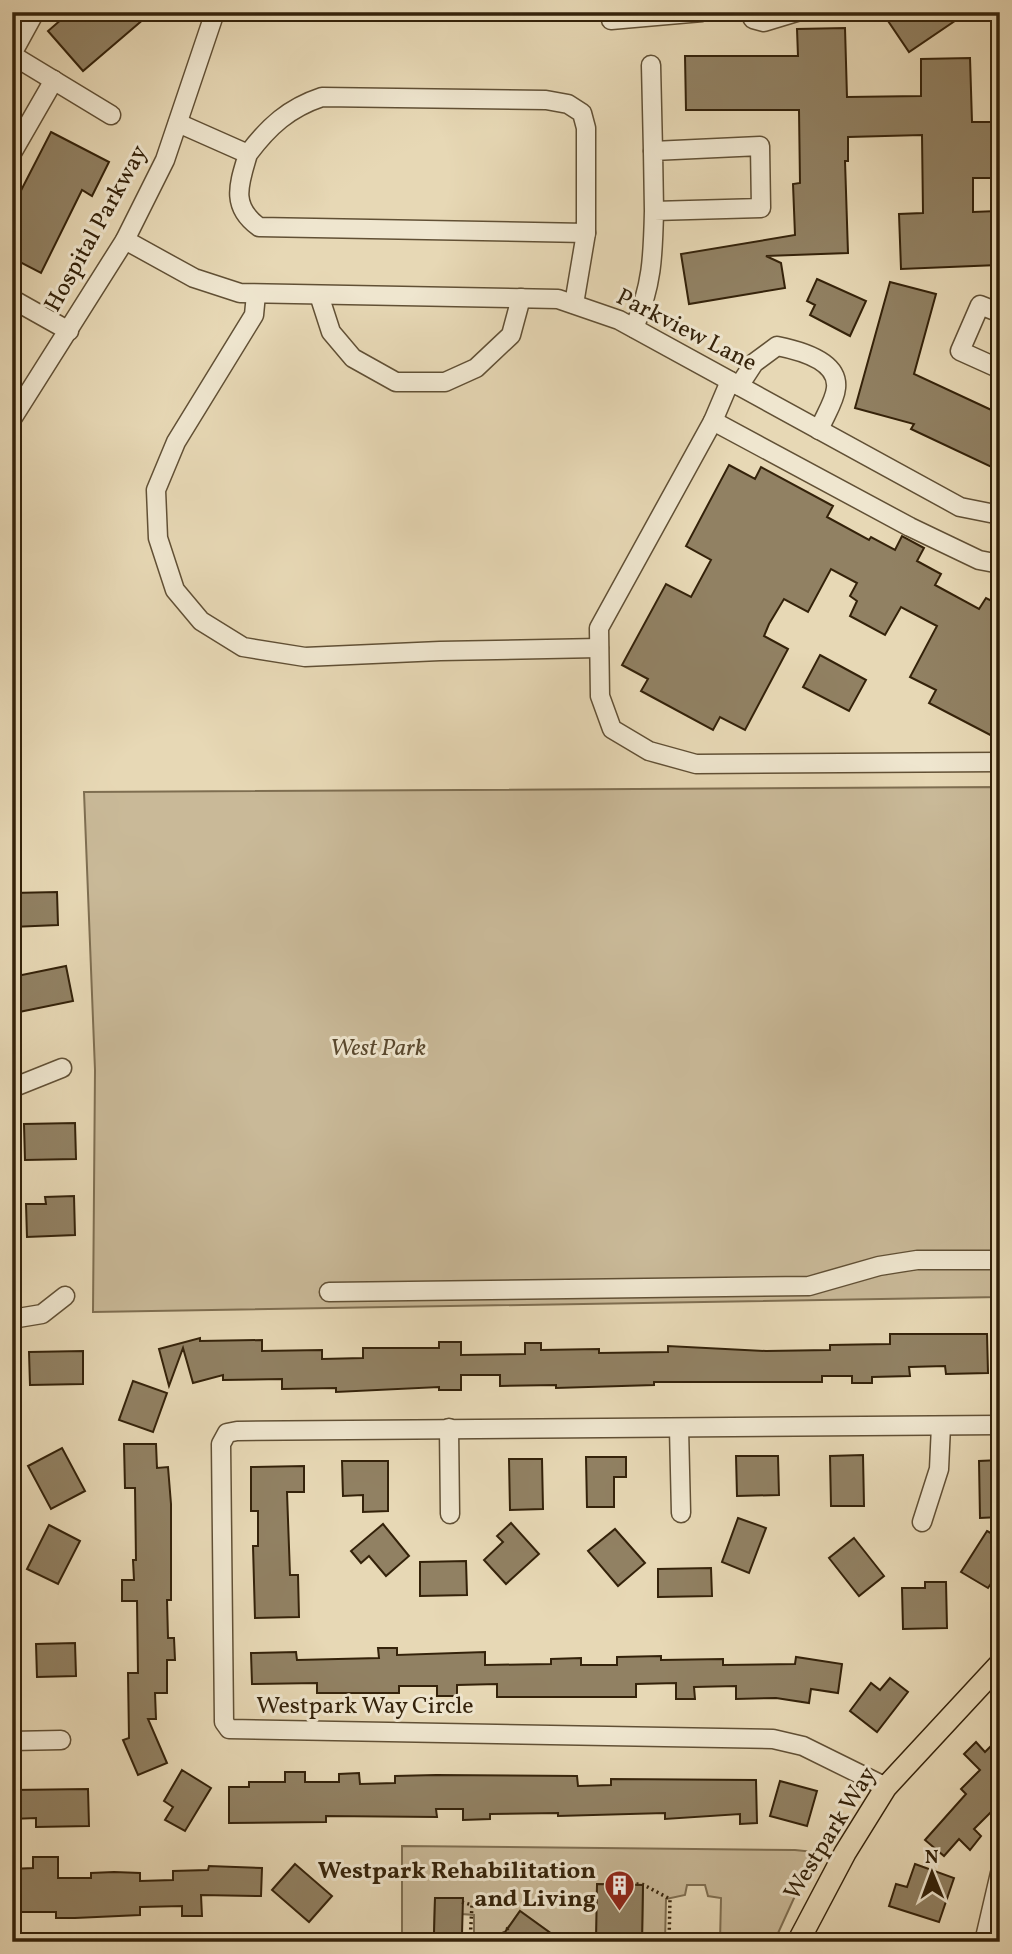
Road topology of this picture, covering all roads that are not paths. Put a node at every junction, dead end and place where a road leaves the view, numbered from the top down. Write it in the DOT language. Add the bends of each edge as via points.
graph roads {
  1 [pos="35,12"];
  2 [pos="215,12"];
  3 [pos="702,12"];
  4 [pos="749,12"];
  5 [pos="797,12"];
  6 [pos="611,20"];
  7 [pos="12,54"];
  8 [pos="652,65"];
  9 [pos="54,80"];
  10 [pos="111,115"];
  11 [pos="178,123"];
  12 [pos="653,151"];
  13 [pos="12,153"];
  14 [pos="248,154"];
  15 [pos="654,212"];
  16 [pos="586,233"];
  17 [pos="125,240"];
  18 [pos="256,294"];
  19 [pos="320,295"];
  20 [pos="521,298"];
  21 [pos="12,299"];
  22 [pos="574,304"];
  23 [pos="1000,313"];
  24 [pos="634,328"];
  25 [pos="69,331"];
  26 [pos="1000,369"];
  27 [pos="734,383"];
  28 [pos="12,419"];
  29 [pos="713,421"];
  30 [pos="819,430"];
  31 [pos="1000,514"];
  32 [pos="1000,564"];
  33 [pos="599,648"];
  34 [pos="1000,762"];
  35 [pos="62,1068"];
  36 [pos="12,1088"];
  37 [pos="1000,1259"];
  38 [pos="329,1292"];
  39 [pos="65,1296"];
  40 [pos="12,1319"];
  41 [pos="1000,1424"];
  42 [pos="941,1426"];
  43 [pos="449,1428"];
  44 [pos="679,1428"];
  45 [pos="681,1513"];
  46 [pos="450,1514"];
  47 [pos="922,1522"];
  48 [pos="1000,1664"];
  49 [pos="61,1740"];
  50 [pos="12,1741"];
  51 [pos="886,1787"];
  52 [pos="1000,1873"];
  53 [pos="797,1942"];
  54 [pos="984,1942"];
  1 -- 7 [label="street"];
  2 -- 11 [label="street, Hospital Parkway"];
  3 -- 6 [label="street"];
  4 -- 5 [label="street" via="753,19 764,22"];
  7 -- 9 [label="street"];
  8 -- 12 [label="street"];
  9 -- 10 [label="street"];
  9 -- 13 [label="street"];
  11 -- 14 [label="street"];
  11 -- 17 [label="street, Hospital Parkway"];
  12 -- 15 [label="street"];
  12 -- 15 [label="street" via="760,146 761,196 761,208"];
  14 -- 16 [label="street" via="239,200 244,216 259,227"];
  14 -- 16 [label="street" via="269,126 322,97 568,104 582,113 586,128"];
  15 -- 24 [label="street" via="653,269"];
  16 -- 22 [label="street"];
  17 -- 18 [label="street, Parkview Lane" via="194,278"];
  17 -- 25 [label="street, Hospital Parkway"];
  18 -- 19 [label="street, Parkview Lane"];
  18 -- 33 [label="street" via="254,315 176,442 156,489 158,538 176,590 201,621 243,647 305,657"];
  19 -- 20 [label="street, Parkview Lane"];
  19 -- 20 [label="street" via="331,332 353,358 396,382 445,382 476,368 511,335"];
  20 -- 22 [label="street, Parkview Lane"];
  21 -- 25 [label="street"];
  22 -- 24 [label="street, Parkview Lane"];
  23 -- 26 [label="street" via="980,305 960,351"];
  24 -- 27 [label="street, Parkview Lane"];
  25 -- 28 [label="street, Hospital Parkway"];
  27 -- 29 [label="street"];
  27 -- 30 [label="street, Parkview Lane"];
  27 -- 30 [label="street" via="777,346 824,363 836,388"];
  29 -- 32 [label="street" via="910,527 979,560"];
  29 -- 33 [label="street" via="610,605 599,628"];
  30 -- 31 [label="street, Parkview Lane" via="960,506"];
  33 -- 34 [label="street" via="600,696 612,729 649,751 696,764"];
  35 -- 36 [label="street"];
  37 -- 38 [label="street" via="917,1260 808,1286"];
  39 -- 40 [label="street" via="42,1314"];
  41 -- 42 [label="street, Westpark Way Circle"];
  42 -- 44 [label="street, Westpark Way Circle"];
  42 -- 47 [label="street" via="939,1469"];
  43 -- 44 [label="street, Westpark Way Circle"];
  43 -- 46 [label="street"];
  43 -- 51 [label="street, Westpark Way Circle" via="237,1431 223,1437 224,1722 229,1729 773,1739 803,1746"];
  44 -- 45 [label="street"];
  48 -- 51 [label="main road, Westpark Way"];
  49 -- 50 [label="street"];
  51 -- 53 [label="main road, Westpark Way"];
  52 -- 54 [label="street"];
}
